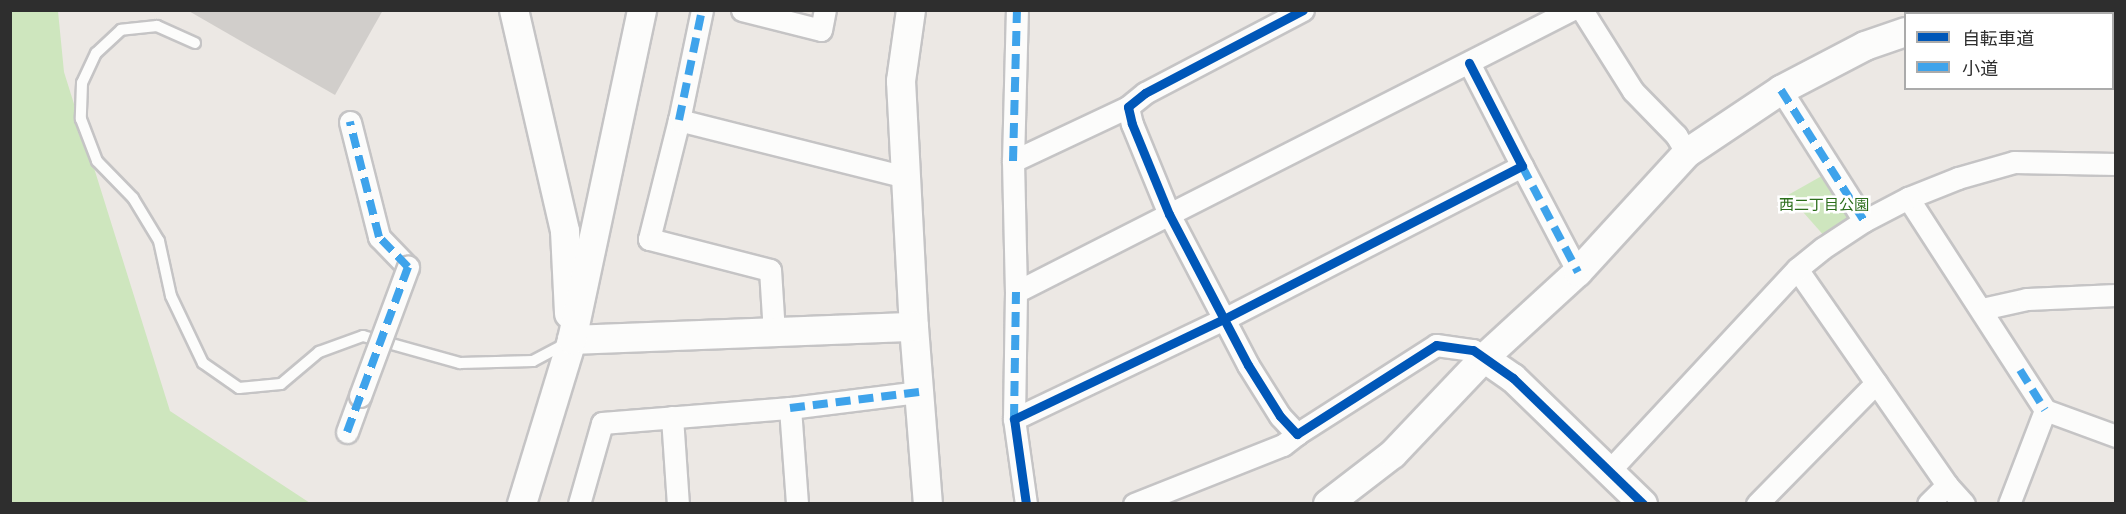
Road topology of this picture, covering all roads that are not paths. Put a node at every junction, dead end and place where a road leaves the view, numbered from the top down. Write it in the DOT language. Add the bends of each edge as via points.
graph roads {
  1 [pos="514,10"];
  2 [pos="642,10"];
  3 [pos="702,10"];
  4 [pos="742,10"];
  5 [pos="825,10"];
  6 [pos="911,10"];
  7 [pos="1021,12"];
  8 [pos="1584,12"];
  9 [pos="1290,13"];
  10 [pos="1904,32"];
  11 [pos="195,43"];
  12 [pos="1469,63"];
  13 [pos="1780,90"];
  14 [pos="1128,107"];
  15 [pos="679,120"];
  16 [pos="350,122"];
  17 [pos="1687,153"];
  18 [pos="1013,161"];
  19 [pos="2115,164"];
  20 [pos="1522,166"];
  21 [pos="906,177"];
  22 [pos="1908,198"];
  23 [pos="1169,214"];
  24 [pos="1864,221"];
  25 [pos="1797,269"];
  26 [pos="1578,272"];
  27 [pos="1016,292"];
  28 [pos="2115,295"];
  29 [pos="1982,309"];
  30 [pos="1224,320"];
  31 [pos="914,327"];
  32 [pos="774,333"];
  33 [pos="572,340"];
  34 [pos="1484,358"];
  35 [pos="1876,383"];
  36 [pos="919,392"];
  37 [pos="790,408"];
  38 [pos="2045,410"];
  39 [pos="672,417"];
  40 [pos="1014,420"];
  41 [pos="348,432"];
  42 [pos="1297,434"];
  43 [pos="2115,436"];
  44 [pos="1610,470"];
  45 [pos="1947,485"];
  46 [pos="522,504"];
  47 [pos="579,504"];
  48 [pos="678,504"];
  49 [pos="797,504"];
  50 [pos="928,504"];
  51 [pos="1026,504"];
  52 [pos="1134,504"];
  53 [pos="1328,504"];
  54 [pos="1643,504"];
  55 [pos="1757,504"];
  56 [pos="1928,504"];
  57 [pos="1964,504"];
  58 [pos="2009,504"];
  1 -- 33 [label="street" via="565,231"];
  2 -- 33 [label="street"];
  3 -- 15 [label="street"];
  4 -- 5 [label="street" via="821,30"];
  6 -- 21 [label="street" via="901,81"];
  7 -- 18 [label="street"];
  8 -- 12 [label="street"];
  8 -- 17 [label="street" via="1633,90 1676,135"];
  9 -- 14 [label="street" via="1145,93"];
  10 -- 13 [label="street" via="1865,46"];
  11 -- 33 [label="lane" via="157,26 121,30 96,53 81,83 81,119 97,161 134,198 159,241 171,296 203,363 239,388 281,384 319,352 363,336 460,363 533,361"];
  12 -- 20 [label="street"];
  12 -- 23 [label="street"];
  13 -- 17 [label="street"];
  13 -- 24 [label="street"];
  14 -- 18 [label="street"];
  14 -- 23 [label="street"];
  15 -- 21 [label="street"];
  15 -- 32 [label="street" via="649,239 770,270"];
  16 -- 41 [label="street, bridge" via="379,237 408,267"];
  17 -- 26 [label="street"];
  18 -- 27 [label="street"];
  19 -- 22 [label="street" via="2014,162"];
  20 -- 26 [label="street"];
  20 -- 30 [label="street"];
  21 -- 31 [label="street"];
  22 -- 24 [label="street"];
  22 -- 29 [label="street"];
  23 -- 27 [label="street"];
  23 -- 30 [label="street"];
  24 -- 25 [label="street"];
  25 -- 35 [label="street"];
  25 -- 44 [label="street"];
  26 -- 34 [label="street"];
  27 -- 40 [label="street"];
  28 -- 29 [label="street" via="2027,299"];
  29 -- 38 [label="street"];
  30 -- 40 [label="street"];
  30 -- 42 [label="street" via="1258,382"];
  31 -- 32 [label="street"];
  31 -- 36 [label="street"];
  32 -- 33 [label="street"];
  33 -- 46 [label="street"];
  34 -- 42 [label="street" via="1473,350 1436,345"];
  34 -- 44 [label="street" via="1513,378"];
  34 -- 53 [label="street" via="1393,454"];
  35 -- 45 [label="street"];
  35 -- 55 [label="street"];
  36 -- 37 [label="street"];
  36 -- 50 [label="street"];
  37 -- 39 [label="street"];
  37 -- 49 [label="street"];
  38 -- 43 [label="street"];
  38 -- 58 [label="street"];
  39 -- 47 [label="street" via="602,423"];
  39 -- 48 [label="street"];
  40 -- 51 [label="street"];
  42 -- 52 [label="street" via="1282,445"];
  44 -- 54 [label="street"];
  45 -- 56 [label="street"];
  45 -- 57 [label="street"];
}
